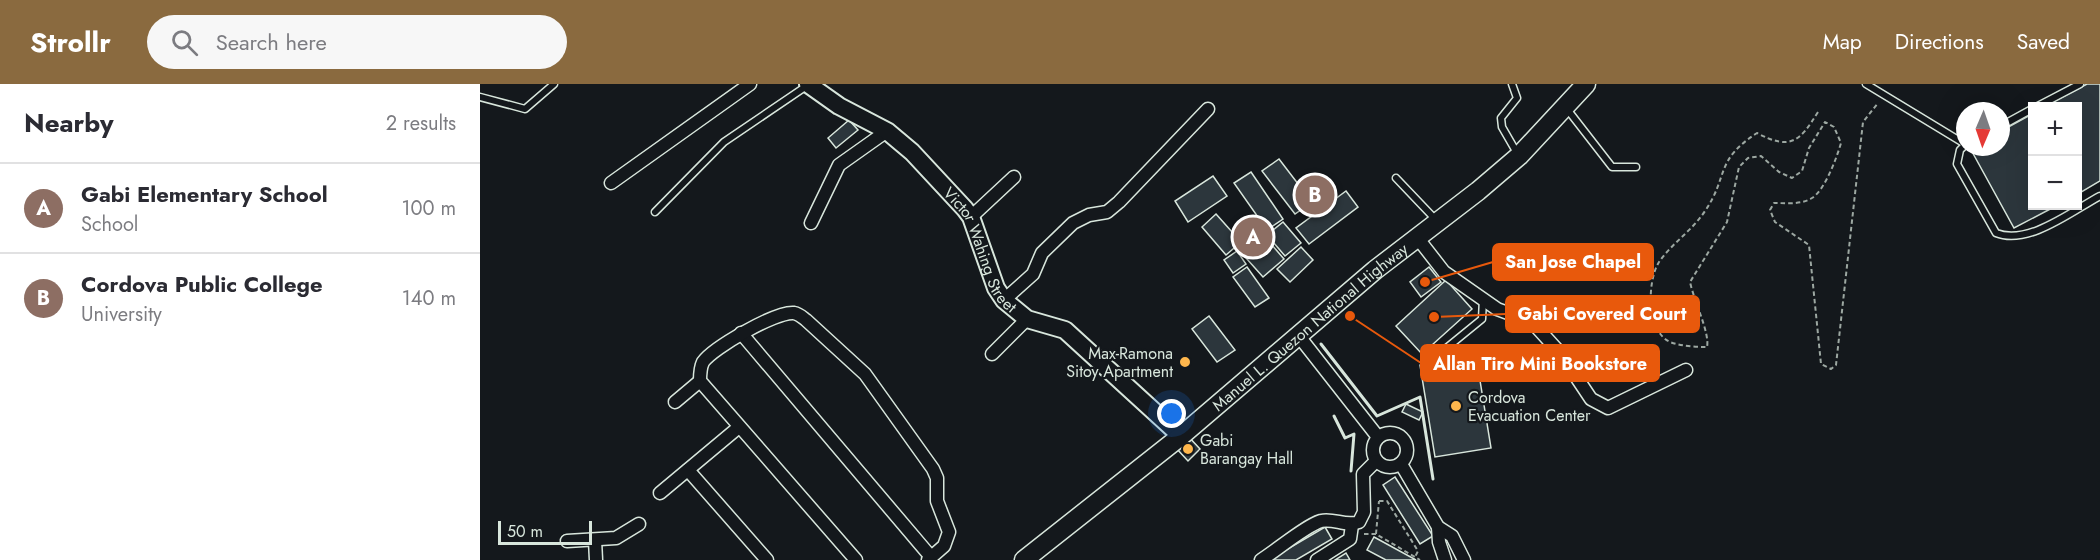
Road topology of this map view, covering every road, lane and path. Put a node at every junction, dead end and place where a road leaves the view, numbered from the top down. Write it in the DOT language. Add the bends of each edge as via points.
graph roads {
  1 [pos="554,84"];
  2 [pos="750,84"];
  3 [pos="808,84"];
  4 [pos="1512,84"];
  5 [pos="1587,84"];
  6 [pos="1866,84"];
  7 [pos="2080,84"];
  8 [pos="1885,94"];
  9 [pos="480,97"];
  10 [pos="2046,102"];
  11 [pos="1565,106"];
  12 [pos="1208,109"];
  13 [pos="2028,111"];
  14 [pos="1818,112"];
  15 [pos="2010,121"];
  16 [pos="887,131"];
  17 [pos="1956,139"];
  18 [pos="1519,156"];
  19 [pos="1959,156"];
  20 [pos="1636,167"];
  21 [pos="1014,177"];
  22 [pos="1396,178"];
  23 [pos="611,183"];
  24 [pos="2100,196"];
  25 [pos="655,212"];
  26 [pos="971,218"];
  27 [pos="1436,221"];
  28 [pos="811,223"];
  29 [pos="1416,236"];
  30 [pos="1483,298"];
  31 [pos="1004,300"];
  32 [pos="1027,319"];
  33 [pos="741,333"];
  34 [pos="1298,334"];
  35 [pos="1444,350"];
  36 [pos="992,354"];
  37 [pos="1686,370"];
  38 [pos="699,381"];
  39 [pos="675,402"];
  40 [pos="739,427"];
  41 [pos="1181,436"];
  42 [pos="1378,437"];
  43 [pos="1376,461"];
  44 [pos="1401,464"];
  45 [pos="688,470"];
  46 [pos="660,493"];
  47 [pos="1379,501"];
  48 [pos="639,524"];
  49 [pos="1438,527"];
  50 [pos="1352,529"];
  51 [pos="595,540"];
  52 [pos="567,541"];
  53 [pos="1032,556"];
  54 [pos="1415,557"];
  55 [pos="929,558"];
  56 [pos="596,560"];
  57 [pos="766,560"];
  58 [pos="856,560"];
  59 [pos="1261,560"];
  60 [pos="1317,560"];
  61 [pos="1420,560"];
  62 [pos="1445,560"];
  63 [pos="1464,560"];
  1 -- 9 [label="lane" via="525,109"];
  2 -- 23 [label="street"];
  3 -- 16 [label="street, Victor Wahing Street" via="839,106"];
  3 -- 25 [label="lane" via="724,142"];
  4 -- 18 [label="lane" via="1517,98 1501,118"];
  5 -- 11 [label="main road, Manuel L. Quezon National Highway"];
  6 -- 8 [label="lane"];
  7 -- 10 [label="lane"];
  8 -- 14 [label="path" via="1863,122 1836,365 1831,369 1821,364 1809,245 1775,222 1770,210 1774,203 1814,197 1835,163 1841,143 1834,127 1825,122 1809,148 1802,171 1792,178 1761,156 1748,158 1739,167 1727,222 1690,282 1709,338 1707,347 1669,341 1658,331 1649,297 1657,265 1694,228 1708,207 1727,158 1739,145 1757,133 1779,142 1803,136"];
  8 -- 17 [label="lane"];
  11 -- 18 [label="main road, Manuel L. Quezon National Highway"];
  11 -- 20 [label="lane" via="1612,167"];
  12 -- 31 [label="street" via="1119,202 1107,212 1073,223 1042,253 1033,274"];
  13 -- 15 [label="lane"];
  16 -- 26 [label="street, Victor Wahing Street" via="912,152"];
  16 -- 28 [label="street" via="838,165"];
  18 -- 27 [label="main road, Manuel L. Quezon National Highway"];
  19 -- 24 [label="lane" via="1957,164 1996,233 2006,237 2029,234"];
  21 -- 26 [label="street"];
  22 -- 27 [label="lane"];
  26 -- 31 [label="street, Victor Wahing Street"];
  27 -- 29 [label="main road, Manuel L. Quezon National Highway"];
  29 -- 30 [label="street" via="1444,272"];
  29 -- 34 [label="main road, Manuel L. Quezon National Highway"];
  30 -- 35 [label="lane" via="1482,319"];
  30 -- 37 [label="street" via="1497,309 1532,322 1561,354 1591,399 1608,408"];
  31 -- 32 [label="street, Victor Wahing Street"];
  32 -- 36 [label="street"];
  32 -- 41 [label="street, Victor Wahing Street" via="1065,330"];
  33 -- 38 [label="street" via="705,360"];
  33 -- 55 [label="street"];
  33 -- 55 [label="street" via="786,314 798,314 865,374 937,478 937,501 949,532 944,546"];
  34 -- 41 [label="main road, Manuel L. Quezon National Highway"];
  34 -- 42 [label="street"];
  38 -- 39 [label="street"];
  38 -- 40 [label="street"];
  40 -- 45 [label="street"];
  40 -- 58 [label="street"];
  41 -- 53 [label="main road, Manuel L. Quezon National Highway"];
  42 -- 43 [label="street" via="1372,450"];
  42 -- 44 [label="street" via="1392,433 1403,439 1407,450"];
  43 -- 44 [label="street" via="1386,467"];
  43 -- 50 [label="street" via="1363,474 1364,512"];
  44 -- 49 [label="street"];
  45 -- 46 [label="street"];
  45 -- 57 [label="street"];
  47 -- 54 [label="path" via="1387,501 1418,551"];
  48 -- 51 [label="street" via="616,538"];
  49 -- 62 [label="street"];
  49 -- 63 [label="street" via="1452,536"];
  50 -- 54 [label="path" via="1376,534"];
  50 -- 59 [label="street" via="1323,520"];
  50 -- 60 [label="street" via="1350,539"];
  51 -- 52 [label="street"];
  51 -- 56 [label="street"];
  54 -- 61 [label="path"];
}
